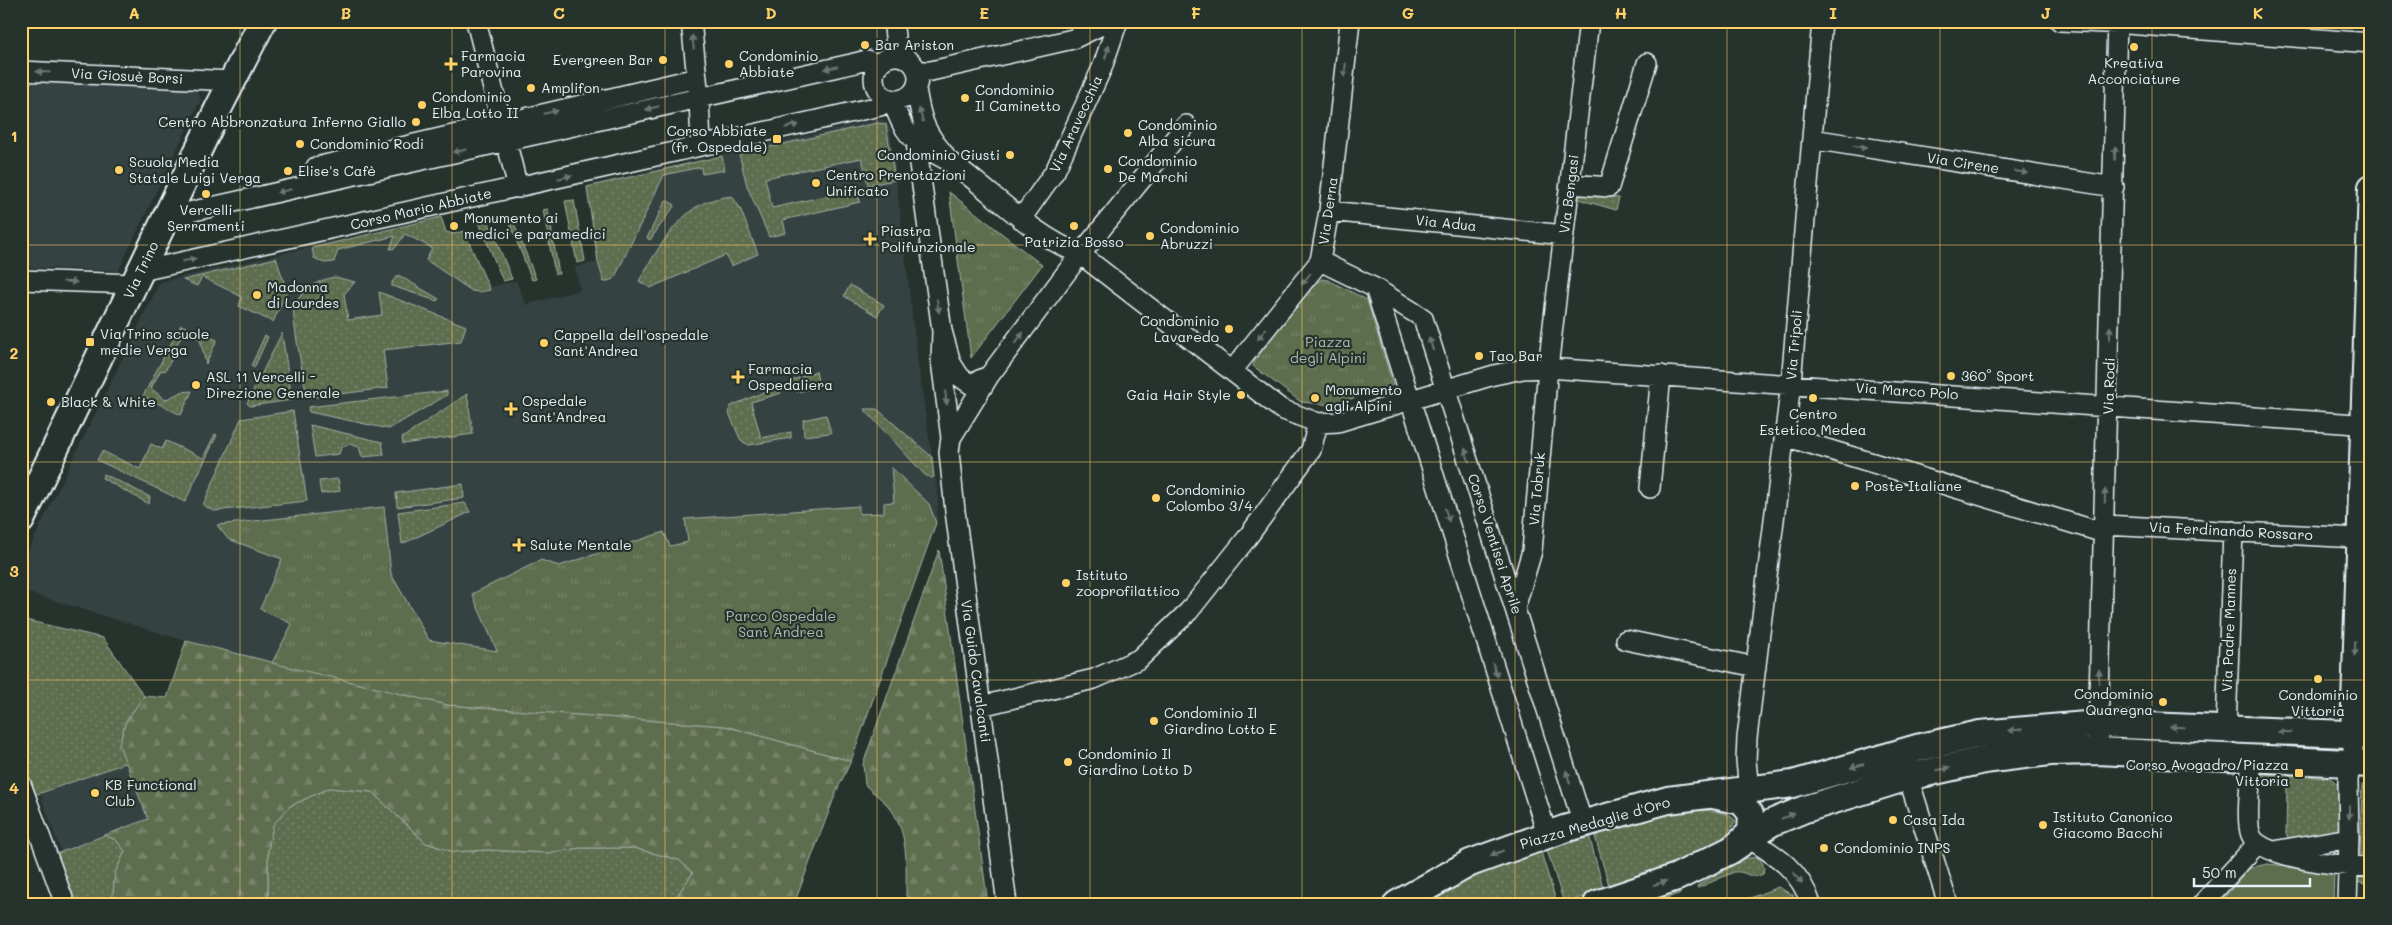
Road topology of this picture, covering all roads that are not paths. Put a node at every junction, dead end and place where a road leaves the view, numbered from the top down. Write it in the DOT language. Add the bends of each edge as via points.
graph roads {
  1 [pos="263,21"];
  2 [pos="476,21"];
  3 [pos="691,21"];
  4 [pos="893,21"];
  5 [pos="1110,21"];
  6 [pos="1118,21"];
  7 [pos="1350,21"];
  8 [pos="1588,21"];
  9 [pos="1822,21"];
  10 [pos="2060,21"];
  11 [pos="2117,22"];
  12 [pos="2371,43"];
  13 [pos="885,60"];
  14 [pos="1646,63"];
  15 [pos="21,71"];
  16 [pos="697,78"];
  17 [pos="917,80"];
  18 [pos="232,81"];
  19 [pos="699,98"];
  20 [pos="889,98"];
  21 [pos="1186,125"];
  22 [pos="505,132"];
  23 [pos="1812,139"];
  24 [pos="916,142"];
  25 [pos="701,146"];
  26 [pos="955,166"];
  27 [pos="1570,184"];
  28 [pos="2114,187"];
  29 [pos="2371,187"];
  30 [pos="518,188"];
  31 [pos="1329,211"];
  32 [pos="167,217"];
  33 [pos="1021,219"];
  34 [pos="1564,234"];
  35 [pos="1080,254"];
  36 [pos="1320,261"];
  37 [pos="138,278"];
  38 [pos="21,280"];
  39 [pos="1375,288"];
  40 [pos="942,331"];
  41 [pos="1548,368"];
  42 [pos="1232,371"];
  43 [pos="1661,375"];
  44 [pos="989,376"];
  45 [pos="1791,383"];
  46 [pos="1446,390"];
  47 [pos="1411,401"];
  48 [pos="2108,406"];
  49 [pos="1318,423"];
  50 [pos="2366,425"];
  51 [pos="1784,436"];
  52 [pos="951,438"];
  53 [pos="1650,488"];
  54 [pos="21,520"];
  55 [pos="2104,529"];
  56 [pos="2233,531"];
  57 [pos="2358,538"];
  58 [pos="1515,608"];
  59 [pos="1626,640"];
  60 [pos="1756,667"];
  61 [pos="981,706"];
  62 [pos="2098,724"];
  63 [pos="2226,730"];
  64 [pos="2362,735"];
  65 [pos="2097,751"];
  66 [pos="2252,758"];
  67 [pos="2360,764"];
  68 [pos="1904,765"];
  69 [pos="21,784"];
  70 [pos="1749,790"];
  71 [pos="1712,795"];
  72 [pos="1583,824"];
  73 [pos="1547,834"];
  74 [pos="2349,838"];
  75 [pos="1739,844"];
  76 [pos="2257,844"];
  77 [pos="2274,851"];
  78 [pos="2348,866"];
  79 [pos="2371,867"];
  80 [pos="1416,897"];
  81 [pos="1606,902"];
  82 [pos="65,904"];
  83 [pos="1007,904"];
  84 [pos="1397,904"];
  85 [pos="1811,904"];
  86 [pos="1948,904"];
  87 [pos="2202,904"];
  88 [pos="2347,904"];
  1 -- 18 [label="main road, Via Trino"];
  2 -- 22 [label="street"];
  16 -- 3 [label="street, one-way"];
  4 -- 13 [label="street" via="896,44"];
  5 -- 17 [label="street" via="1073,39 931,70"];
  33 -- 6 [label="street, Via Aravecchia, one-way" via="1056,171 1102,68"];
  7 -- 31 [label="street, Via Derna, one-way"];
  8 -- 27 [label="street, Via Bengasi"];
  9 -- 23 [label="street, Via Tripoli"];
  10 -- 11 [label="street"];
  11 -- 12 [label="street"];
  28 -- 11 [label="street, Via Rodi, one-way"];
  13 -- 17 [label="street" via="908,59"];
  13 -- 19 [label="street, one-way" via="867,60"];
  13 -- 20 [label="street" via="874,80 879,92"];
  14 -- 27 [label="street" via="1608,187"];
  18 -- 15 [label="street, Via Giosuè Borsi, one-way"];
  16 -- 19 [label="street"];
  22 -- 16 [label="street, one-way"];
  17 -- 20 [label="street" via="904,99"];
  26 -- 17 [label="street, one-way" via="929,136 922,119"];
  18 -- 32 [label="main road, Via Trino"];
  19 -- 22 [label="street, one-way"];
  19 -- 25 [label="street"];
  20 -- 24 [label="street" via="901,123"];
  25 -- 20 [label="street, Corso Mario Abbiate, one-way" via="880,106"];
  21 -- 35 [label="street"];
  22 -- 30 [label="street"];
  22 -- 32 [label="street, one-way" via="316,167 317,183"];
  23 -- 28 [label="street, Via Cirene, one-way"];
  23 -- 45 [label="street, Via Tripoli"];
  24 -- 26 [label="street"];
  24 -- 40 [label="street, one-way"];
  30 -- 25 [label="street, Corso Mario Abbiate, one-way"];
  26 -- 33 [label="street"];
  27 -- 34 [label="street, Via Bengasi"];
  48 -- 28 [label="street, Via Rodi, one-way"];
  29 -- 50 [label="street"];
  37 -- 30 [label="street, Corso Mario Abbiate, one-way"];
  31 -- 34 [label="street, Via Adua"];
  31 -- 36 [label="street, Via Derna"];
  32 -- 37 [label="main road, Via Trino"];
  33 -- 35 [label="street" via="1058,246"];
  34 -- 41 [label="street, Via Bengasi"];
  35 -- 42 [label="street"];
  44 -- 35 [label="street, one-way"];
  36 -- 39 [label="street, Corso Ventisei Aprile"];
  36 -- 42 [label="street, Via Derna, one-way"];
  38 -- 37 [label="street, Corso Mario Abbiate, one-way"];
  37 -- 54 [label="main road, Via Trino"];
  46 -- 39 [label="street, Corso Ventisei Aprile, one-way" via="1423,318"];
  39 -- 47 [label="street"];
  40 -- 44 [label="street" via="951,363 960,377 970,384"];
  40 -- 52 [label="street, Via Guido Cavalcanti, one-way" via="941,361"];
  41 -- 43 [label="street, Via Marco Polo"];
  41 -- 46 [label="street, Via Marco Polo" via="1494,375"];
  41 -- 58 [label="street, Via Tobruk" via="1532,551"];
  42 -- 49 [label="street" via="1281,409"];
  43 -- 45 [label="street, Via Marco Polo"];
  43 -- 53 [label="street"];
  44 -- 52 [label="street"];
  45 -- 48 [label="street, Via Marco Polo"];
  45 -- 51 [label="street, Via Tripoli"];
  46 -- 47 [label="street"];
  58 -- 46 [label="street, Corso Ventisei Aprile, one-way"];
  47 -- 49 [label="street" via="1338,422"];
  47 -- 73 [label="street, one-way"];
  48 -- 50 [label="street, Via Marco Polo"];
  55 -- 48 [label="street, Via Rodi, one-way"];
  49 -- 61 [label="street" via="1311,450 1246,538 1188,611 1139,659 1094,679"];
  50 -- 57 [label="street"];
  51 -- 55 [label="street, Via Ferdinando Rossaro"];
  51 -- 60 [label="street, Via Tripoli"];
  52 -- 61 [label="street, Via Guido Cavalcanti" via="949,452 954,511"];
  55 -- 56 [label="street, Via Ferdinando Rossaro"];
  62 -- 55 [label="street, Via Rodi, one-way"];
  56 -- 57 [label="street, Via Ferdinando Rossaro"];
  56 -- 63 [label="street, Via Padre Mannes"];
  57 -- 64 [label="street, one-way"];
  72 -- 58 [label="street, Corso Ventisei Aprile, one-way"];
  59 -- 60 [label="street"];
  60 -- 70 [label="street, Via Tripoli" via="1747,738"];
  61 -- 83 [label="street, Via Guido Cavalcanti"];
  63 -- 62 [label="main road, one-way"];
  62 -- 65 [label="street, Via Rodi"];
  62 -- 68 [label="main road, one-way" via="1980,734"];
  64 -- 63 [label="main road, one-way"];
  64 -- 67 [label="street" via="2353,750"];
  65 -- 66 [label="main road"];
  68 -- 65 [label="main road, one-way"];
  66 -- 67 [label="main road"];
  66 -- 76 [label="street" via="2249,822 2250,835"];
  67 -- 74 [label="street, one-way"];
  68 -- 70 [label="main road, one-way"];
  75 -- 68 [label="main road, one-way" via="1772,823"];
  68 -- 86 [label="street"];
  69 -- 82 [label="street"];
  70 -- 71 [label="main road"];
  71 -- 72 [label="main road, Piazza Medaglie d'Oro" via="1668,800"];
  71 -- 75 [label="street, Piazza Medaglie d'Oro" via="1741,802 1751,814 1750,832"];
  72 -- 73 [label="main road, Piazza Medaglie d'Oro"];
  73 -- 80 [label="main road, Piazza Medaglie d'Oro, one-way" via="1470,863"];
  74 -- 77 [label="street"];
  74 -- 78 [label="street"];
  81 -- 75 [label="main road, Piazza Medaglie d'Oro, one-way" via="1677,878"];
  75 -- 85 [label="street, one-way" via="1781,858 1806,888"];
  76 -- 77 [label="street"];
  76 -- 87 [label="street"];
  77 -- 78 [label="street" via="2294,858"];
  78 -- 79 [label="street"];
  78 -- 88 [label="street"];
  80 -- 84 [label="main road, Piazza Medaglie d'Oro"];
}
